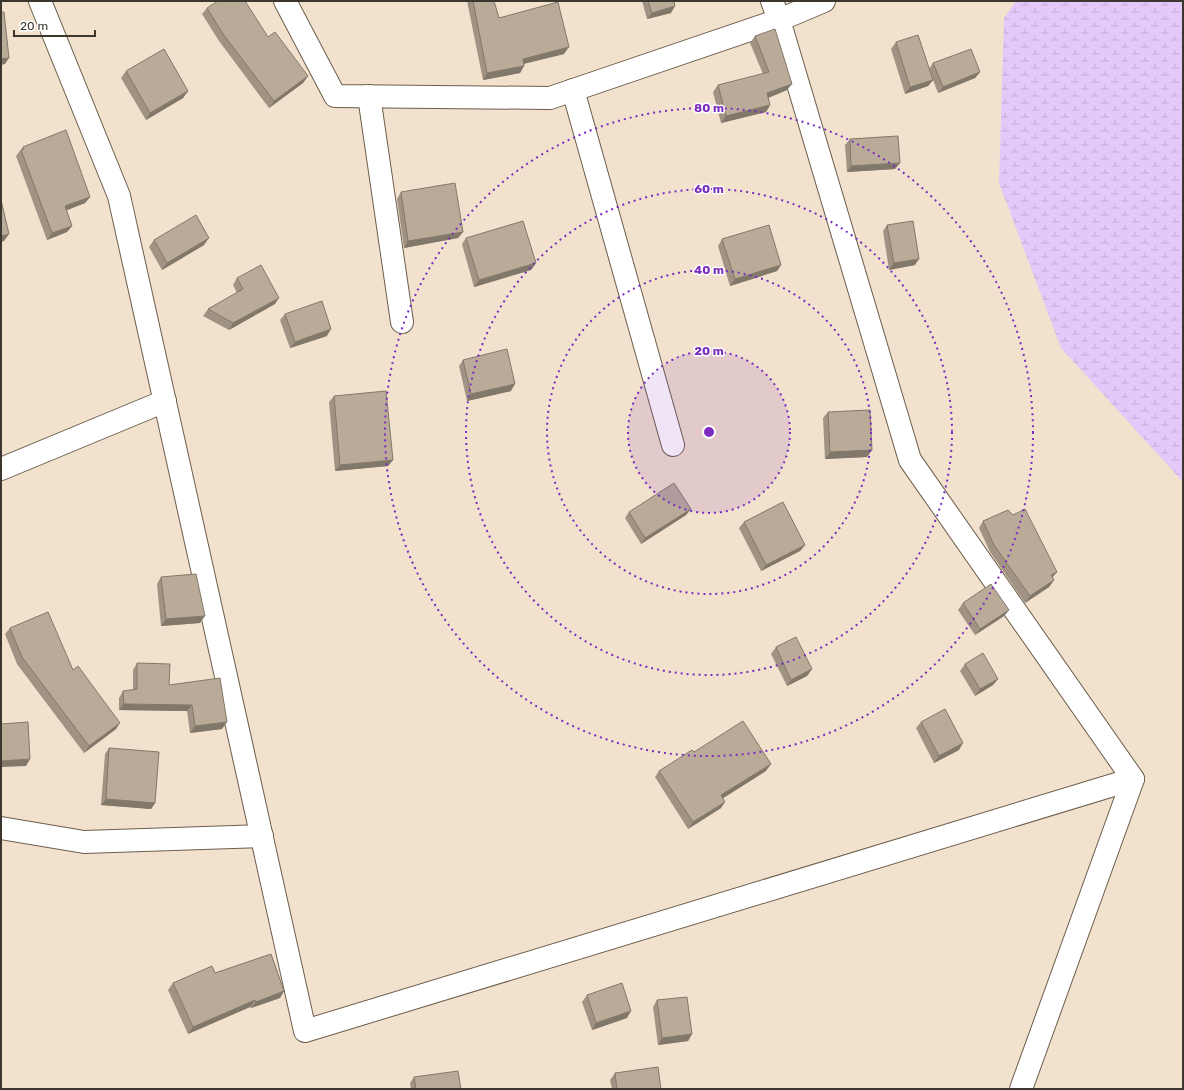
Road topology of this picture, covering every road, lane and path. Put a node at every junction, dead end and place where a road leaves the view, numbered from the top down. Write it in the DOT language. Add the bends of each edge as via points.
graph roads {
  1 [pos="40,1"];
  2 [pos="285,1"];
  3 [pos="824,1"];
  4 [pos="776,10"];
  5 [pos="573,90"];
  6 [pos="369,96"];
  7 [pos="402,322"];
  8 [pos="165,402"];
  9 [pos="673,445"];
  10 [pos="1,469"];
  11 [pos="1134,779"];
  12 [pos="1,828"];
  13 [pos="262,836"];
  14 [pos="1021,1089"];
  1 -- 8 [label="street" via="119,196"];
  2 -- 6 [label="street" via="335,96"];
  3 -- 4 [label="street"];
  4 -- 5 [label="street"];
  4 -- 11 [label="street" via="910,460"];
  5 -- 6 [label="street" via="550,98"];
  5 -- 9 [label="street"];
  6 -- 7 [label="street"];
  8 -- 10 [label="street"];
  8 -- 13 [label="street"];
  11 -- 13 [label="street" via="305,1032"];
  11 -- 14 [label="street"];
  12 -- 13 [label="street" via="84,842"];
}
